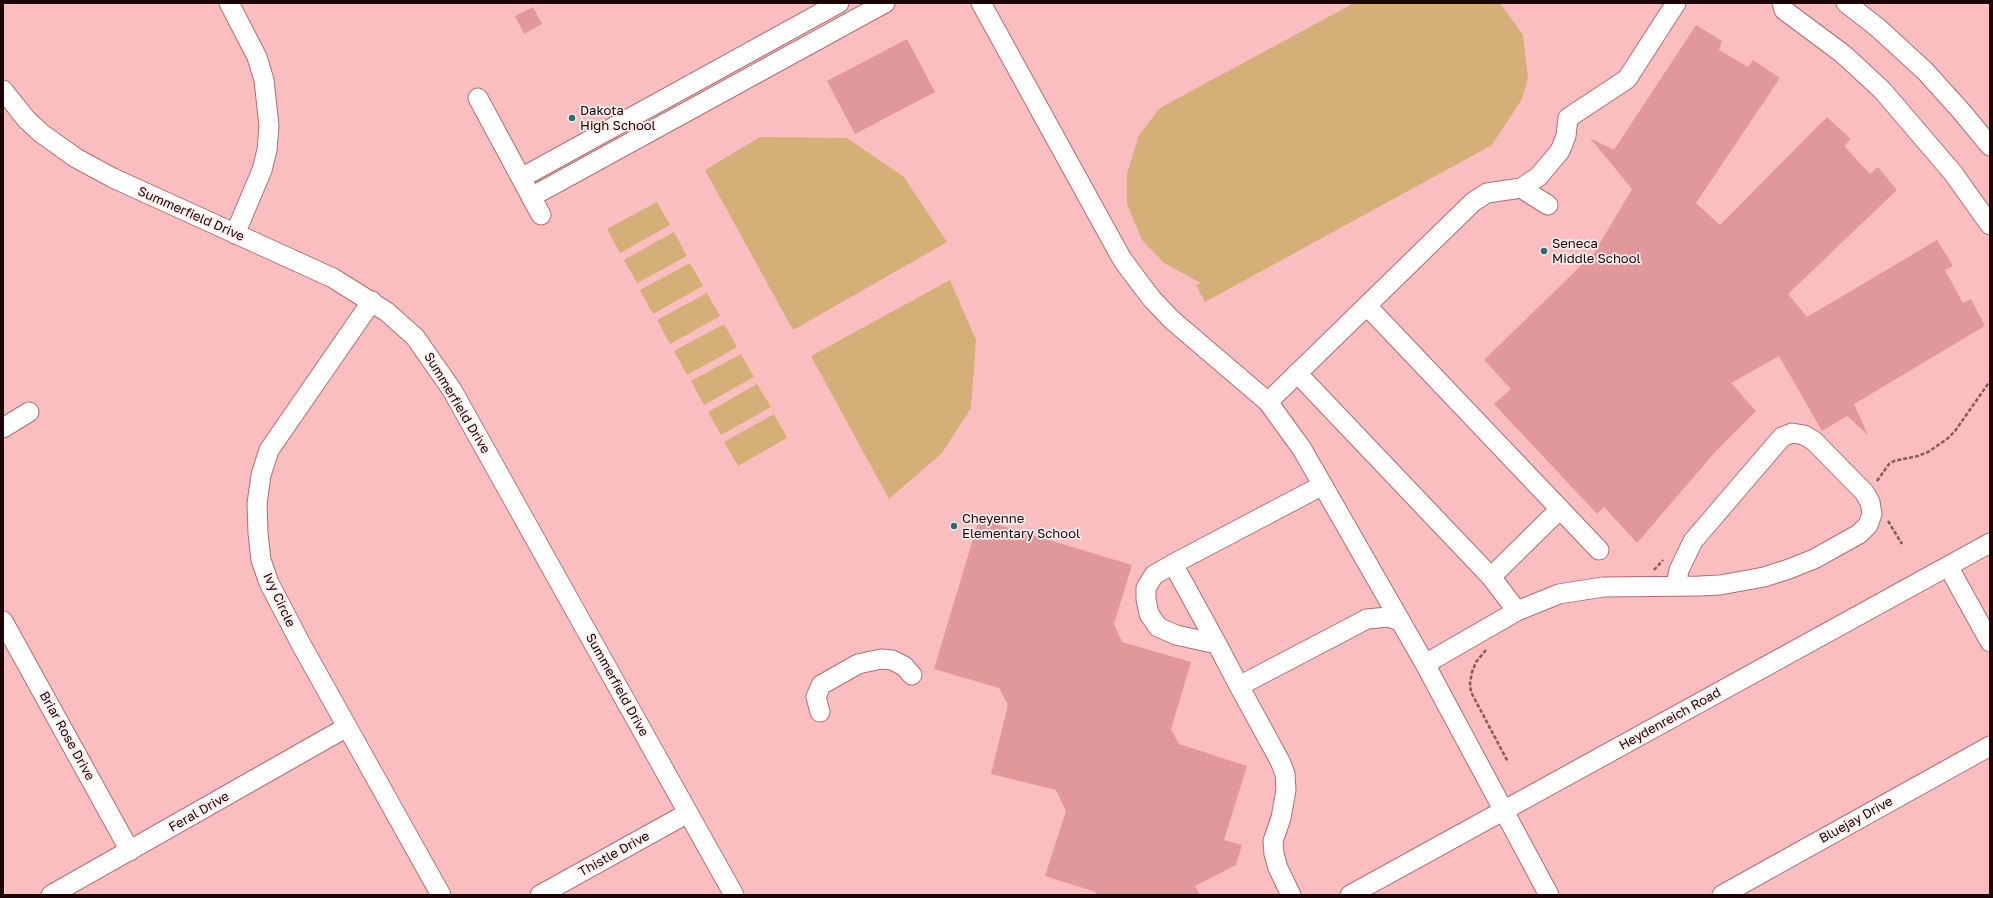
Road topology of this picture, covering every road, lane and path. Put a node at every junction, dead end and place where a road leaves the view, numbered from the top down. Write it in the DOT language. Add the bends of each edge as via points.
graph roads {
  1 [pos="229,3"];
  2 [pos="839,3"];
  3 [pos="885,3"];
  4 [pos="981,3"];
  5 [pos="1676,3"];
  6 [pos="1846,3"];
  7 [pos="1778,5"];
  8 [pos="863,8"];
  9 [pos="811,18"];
  10 [pos="822,38"];
  11 [pos="3,90"];
  12 [pos="478,98"];
  13 [pos="1990,146"];
  14 [pos="521,178"];
  15 [pos="1521,188"];
  16 [pos="531,197"];
  17 [pos="1548,205"];
  18 [pos="541,215"];
  19 [pos="1990,225"];
  20 [pos="235,234"];
  21 [pos="372,301"];
  22 [pos="1367,306"];
  23 [pos="1297,373"];
  24 [pos="1990,381"];
  25 [pos="1268,402"];
  26 [pos="29,412"];
  27 [pos="3,428"];
  28 [pos="1323,485"];
  29 [pos="1875,485"];
  30 [pos="1560,509"];
  31 [pos="1884,516"];
  32 [pos="1990,543"];
  33 [pos="1902,544"];
  34 [pos="1599,550"];
  35 [pos="1664,559"];
  36 [pos="1173,564"];
  37 [pos="1948,566"];
  38 [pos="1648,573"];
  39 [pos="1491,576"];
  40 [pos="1676,586"];
  41 [pos="1518,611"];
  42 [pos="3,621"];
  43 [pos="1400,621"];
  44 [pos="1990,642"];
  45 [pos="1217,644"];
  46 [pos="1490,646"];
  47 [pos="1425,664"];
  48 [pos="912,675"];
  49 [pos="1239,686"];
  50 [pos="820,712"];
  51 [pos="347,727"];
  52 [pos="1990,746"];
  53 [pos="1508,762"];
  54 [pos="1504,810"];
  55 [pos="688,813"];
  56 [pos="130,851"];
  57 [pos="51,895"];
  58 [pos="442,895"];
  59 [pos="540,895"];
  60 [pos="734,895"];
  61 [pos="1291,895"];
  62 [pos="1350,895"];
  63 [pos="1549,895"];
  64 [pos="1722,895"];
  1 -- 20 [label="street" via="257,57 264,80 269,126 262,170"];
  2 -- 9 [label="street"];
  3 -- 8 [label="street"];
  4 -- 25 [label="street" via="1122,259 1152,299 1172,320"];
  5 -- 15 [label="street" via="1627,79 1568,118 1566,136 1560,151 1538,176"];
  6 -- 13 [label="street" via="1877,27 1925,71"];
  7 -- 19 [label="street" via="1843,54 1882,90 1953,173"];
  8 -- 10 [label="street"];
  9 -- 10 [label="street"];
  9 -- 14 [label="street"];
  10 -- 16 [label="street"];
  11 -- 20 [label="street, Summerfield Drive" via="41,133 76,158 113,178"];
  12 -- 14 [label="street"];
  14 -- 16 [label="street"];
  15 -- 17 [label="street"];
  15 -- 22 [label="street" via="1487,193 1473,202"];
  16 -- 18 [label="street"];
  20 -- 21 [label="street, Summerfield Drive" via="333,278"];
  21 -- 51 [label="street, Ivy Circle" via="269,450 257,504 261,560 269,583"];
  21 -- 55 [label="street, Summerfield Drive" via="415,337 452,390"];
  22 -- 23 [label="street"];
  22 -- 30 [label="street"];
  23 -- 25 [label="street"];
  23 -- 39 [label="street"];
  24 -- 29 [label="path" via="1947,439 1928,452 1889,464"];
  25 -- 28 [label="street" via="1291,433"];
  26 -- 27 [label="street"];
  28 -- 36 [label="street"];
  28 -- 43 [label="street"];
  30 -- 34 [label="street"];
  30 -- 39 [label="street"];
  31 -- 33 [label="path"];
  32 -- 37 [label="street, Heydenreich Road"];
  35 -- 38 [label="path"];
  36 -- 45 [label="street"];
  36 -- 45 [label="street" via="1154,575 1146,588 1149,614 1158,627 1176,635"];
  37 -- 44 [label="street"];
  37 -- 54 [label="street, Heydenreich Road"];
  39 -- 41 [label="street"];
  40 -- 40 [label="street" via="1742,582 1814,560 1860,534 1868,525 1872,514 1870,502 1864,492 1814,441 1804,435 1792,433 1782,437 1693,541"];
  40 -- 41 [label="street" via="1603,587 1581,590 1559,594"];
  41 -- 47 [label="street"];
  42 -- 56 [label="street, Briar Rose Drive"];
  43 -- 47 [label="street"];
  43 -- 49 [label="street" via="1388,617 1367,619"];
  45 -- 49 [label="street"];
  46 -- 53 [label="path" via="1476,662 1470,683 1471,692"];
  47 -- 54 [label="street"];
  48 -- 50 [label="street" via="904,666 892,660 881,659 858,664 821,684 816,697"];
  49 -- 61 [label="street" via="1280,760 1285,774 1284,804 1273,842 1278,868"];
  51 -- 56 [label="street, Feral Drive"];
  51 -- 58 [label="street, Ivy Circle"];
  52 -- 64 [label="street, Bluejay Drive"];
  54 -- 62 [label="street, Heydenreich Road"];
  54 -- 63 [label="street"];
  55 -- 59 [label="street, Thistle Drive"];
  55 -- 60 [label="street, Summerfield Drive"];
  56 -- 57 [label="street, Feral Drive"];
}
